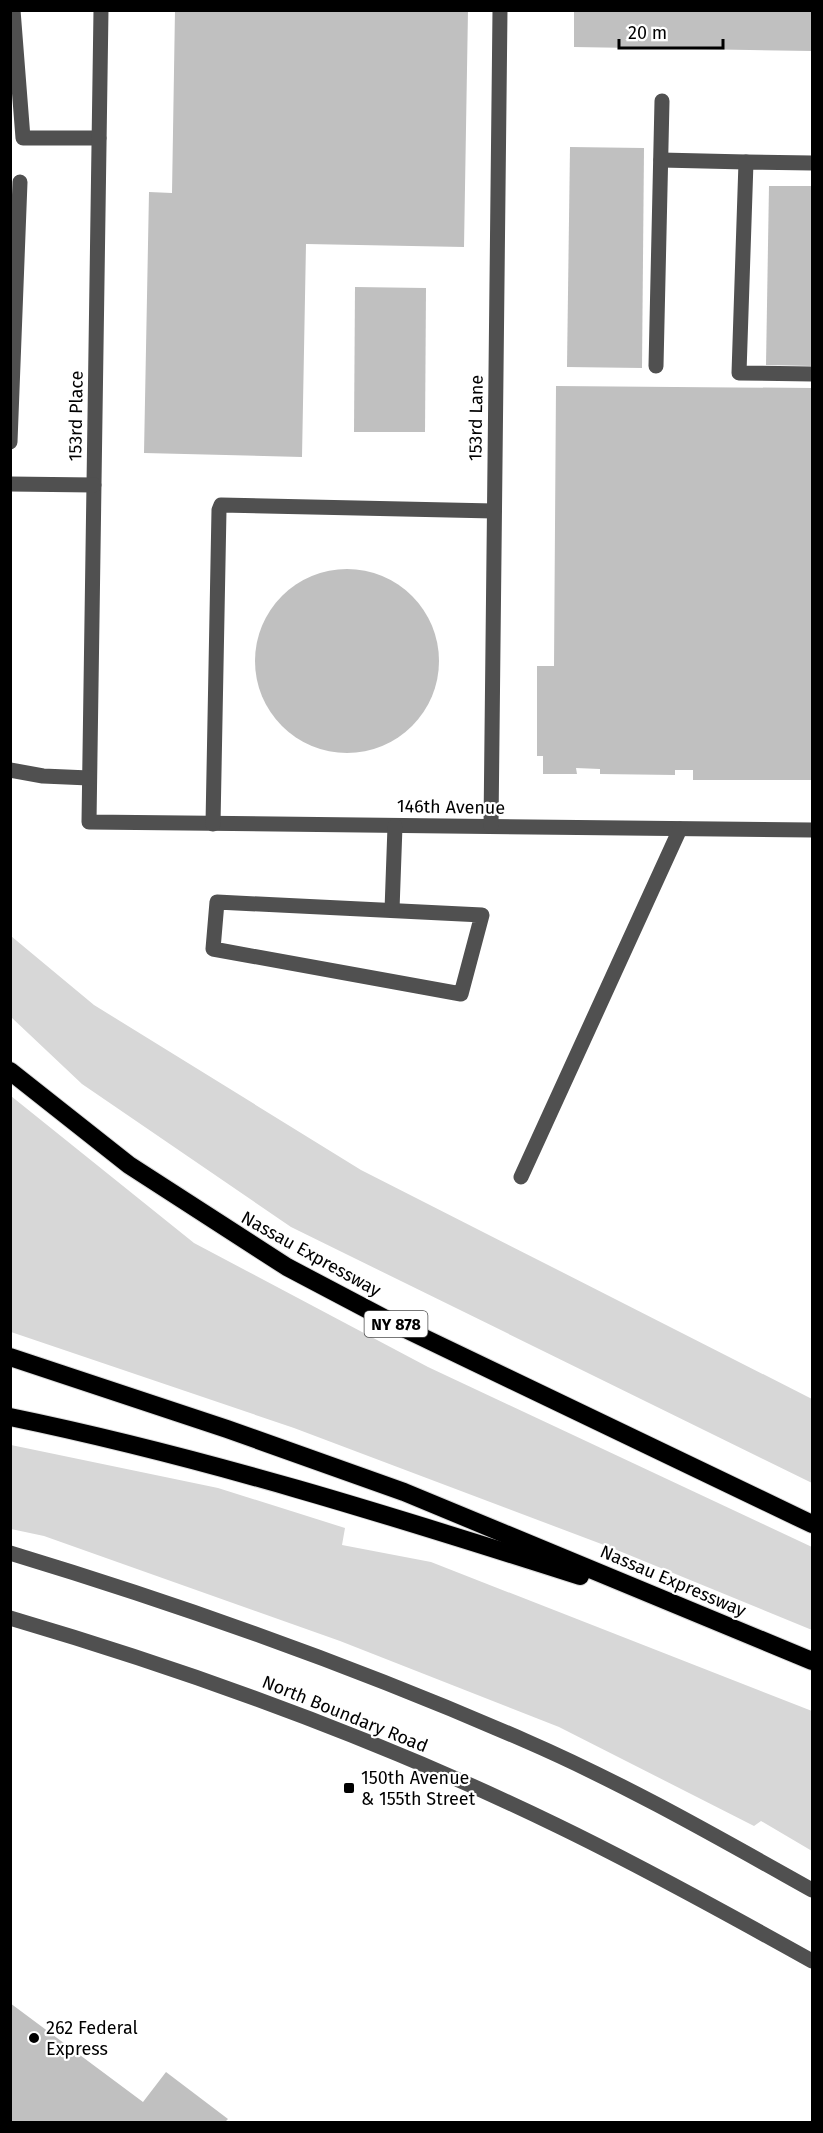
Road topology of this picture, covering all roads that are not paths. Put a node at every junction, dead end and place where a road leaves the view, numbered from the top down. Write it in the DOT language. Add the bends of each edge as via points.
graph roads {
  1 [pos="14,10"];
  2 [pos="101,10"];
  3 [pos="500,10"];
  4 [pos="662,101"];
  5 [pos="99,138"];
  6 [pos="661,160"];
  7 [pos="746,162"];
  8 [pos="813,163"];
  9 [pos="20,182"];
  10 [pos="656,366"];
  11 [pos="813,374"];
  12 [pos="10,442"];
  13 [pos="10,484"];
  14 [pos="94,485"];
  15 [pos="494,511"];
  16 [pos="10,770"];
  17 [pos="89,778"];
  18 [pos="88,822"];
  19 [pos="213,824"];
  20 [pos="395,825"];
  21 [pos="491,826"];
  22 [pos="680,829"];
  23 [pos="813,830"];
  24 [pos="392,910"];
  25 [pos="10,1071"];
  26 [pos="521,1177"];
  27 [pos="10,1357"];
  28 [pos="10,1417"];
  29 [pos="813,1524"];
  30 [pos="10,1552"];
  31 [pos="693,1613"];
  32 [pos="10,1618"];
  33 [pos="813,1661"];
  34 [pos="813,1890"];
  35 [pos="813,1961"];
  1 -- 5 [label="street" via="23,138"];
  2 -- 5 [label="street, 153rd Place"];
  3 -- 15 [label="street, 153rd Lane"];
  4 -- 6 [label="street"];
  5 -- 14 [label="street, 153rd Place"];
  6 -- 7 [label="street"];
  6 -- 10 [label="street"];
  7 -- 8 [label="street"];
  7 -- 11 [label="street" via="739,373"];
  9 -- 12 [label="street"];
  13 -- 14 [label="street"];
  14 -- 17 [label="street, 153rd Place"];
  15 -- 19 [label="street" via="221,504"];
  15 -- 21 [label="street, 153rd Lane"];
  16 -- 17 [label="street"];
  17 -- 18 [label="street, 153rd Place"];
  18 -- 19 [label="street, 146th Avenue"];
  19 -- 20 [label="street, 146th Avenue"];
  20 -- 21 [label="street, 146th Avenue"];
  20 -- 24 [label="street"];
  21 -- 22 [label="street, 146th Avenue"];
  22 -- 23 [label="street, 146th Avenue"];
  22 -- 26 [label="street"];
  24 -- 24 [label="street" via="217,902 213,949 461,994 482,915"];
  25 -- 29 [label="highway, Nassau Expressway / NY 878" via="129,1166 287,1267 397,1325"];
  27 -- 31 [label="highway, Nassau Expressway" via="394,1489"];
  28 -- 31 [label="highway" via="94,1434 278,1482"];
  30 -- 34 [label="street" via="282,1644 528,1742 656,1805"];
  31 -- 33 [label="highway, Nassau Expressway"];
  32 -- 35 [label="street, North Boundary Road" via="182,1671 352,1736 565,1829"];
}
